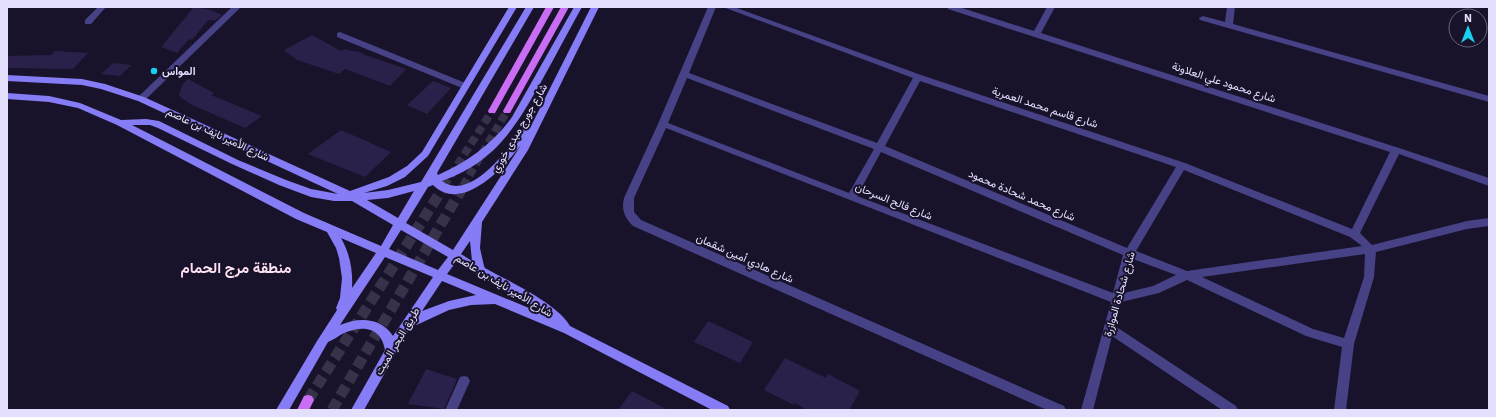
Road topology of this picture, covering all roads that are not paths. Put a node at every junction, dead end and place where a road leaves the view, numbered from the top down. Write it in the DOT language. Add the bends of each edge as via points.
graph roads {
  1 [pos="102,7"];
  2 [pos="237,7"];
  3 [pos="513,7"];
  4 [pos="530,7"];
  5 [pos="550,7"];
  6 [pos="565,7"];
  7 [pos="578,7"];
  8 [pos="596,7"];
  9 [pos="712,7"];
  10 [pos="727,7"];
  11 [pos="951,7"];
  12 [pos="1051,7"];
  13 [pos="1231,7"];
  14 [pos="1204,18"];
  15 [pos="88,22"];
  16 [pos="1229,25"];
  17 [pos="1037,34"];
  18 [pos="340,35"];
  19 [pos="564,72"];
  20 [pos="684,74"];
  21 [pos="918,77"];
  22 [pos="7,78"];
  23 [pos="464,86"];
  24 [pos="7,96"];
  25 [pos="140,98"];
  26 [pos="1489,99"];
  27 [pos="492,111"];
  28 [pos="507,111"];
  29 [pos="120,123"];
  30 [pos="663,124"];
  31 [pos="880,148"];
  32 [pos="1396,150"];
  33 [pos="1182,165"];
  34 [pos="432,173"];
  35 [pos="1489,182"];
  36 [pos="346,193"];
  37 [pos="852,197"];
  38 [pos="480,216"];
  39 [pos="1489,222"];
  40 [pos="400,224"];
  41 [pos="331,230"];
  42 [pos="1354,234"];
  43 [pos="1371,249"];
  44 [pos="383,251"];
  45 [pos="1129,253"];
  46 [pos="455,255"];
  47 [pos="481,272"];
  48 [pos="440,274"];
  49 [pos="1188,275"];
  50 [pos="1116,299"];
  51 [pos="501,301"];
  52 [pos="336,321"];
  53 [pos="405,326"];
  54 [pos="1109,328"];
  55 [pos="568,330"];
  56 [pos="321,344"];
  57 [pos="1348,344"];
  58 [pos="391,350"];
  59 [pos="464,381"];
  60 [pos="282,410"];
  61 [pos="358,410"];
  62 [pos="451,410"];
  63 [pos="724,410"];
  64 [pos="1060,410"];
  65 [pos="1087,410"];
  66 [pos="1232,410"];
  67 [pos="1340,410"];
  1 -- 15 [label="street"];
  2 -- 25 [label="street"];
  3 -- 23 [label="street"];
  4 -- 34 [label="street"];
  5 -- 27 [label="main road"];
  6 -- 28 [label="main road"];
  7 -- 29 [label="street" via="535,86 504,134 468,165 410,189 362,197 311,194 209,150 162,125 136,121"];
  8 -- 19 [label="street, شارع جورج مبدى خوري"];
  9 -- 20 [label="street, شارع هادي أمين شقمان"];
  10 -- 21 [label="street, شارع قاسم محمد العمرية"];
  11 -- 17 [label="street, شارع محمود علي العلاونة"];
  12 -- 17 [label="street"];
  13 -- 16 [label="street"];
  14 -- 16 [label="street"];
  16 -- 26 [label="street"];
  17 -- 32 [label="street, شارع محمود علي العلاونة"];
  18 -- 23 [label="street"];
  19 -- 34 [label="street" via="516,145 496,168 479,182 462,189 450,190 437,182"];
  19 -- 38 [label="street, شارع جورج مبدى خوري" via="523,150"];
  20 -- 30 [label="street, شارع هادي أمين شقمان"];
  20 -- 31 [label="street, شارع محمد شحادة محمود"];
  21 -- 31 [label="street"];
  21 -- 33 [label="street, شارع قاسم محمد العمرية"];
  22 -- 25 [label="street, شارع الأمير نايف بن عاصم" via="46,78 82,82"];
  23 -- 36 [label="street" via="418,163 385,184"];
  24 -- 29 [label="street, شارع الأمير نايف بن عاصم" via="49,99 80,106"];
  25 -- 36 [label="street, شارع الأمير نايف بن عاصم"];
  29 -- 41 [label="street, شارع الأمير نايف بن عاصم"];
  30 -- 37 [label="street, شارع فالح السرحان"];
  30 -- 64 [label="street, شارع هادي أمين شقمان" via="628,204 631,218 637,223"];
  31 -- 37 [label="street"];
  31 -- 45 [label="street, شارع محمد شحادة محمود"];
  32 -- 35 [label="street, شارع محمود علي العلاونة"];
  32 -- 42 [label="street"];
  33 -- 42 [label="street, شارع قاسم محمد العمرية"];
  33 -- 45 [label="street, شارع شحادة الموازرة"];
  34 -- 40 [label="street"];
  36 -- 40 [label="street, شارع الأمير نايف بن عاصم"];
  37 -- 50 [label="street, شارع فالح السرحان"];
  38 -- 46 [label="street, شارع جورج مبدى خوري"];
  38 -- 47 [label="street" via="475,242 477,263"];
  39 -- 43 [label="street"];
  40 -- 44 [label="street"];
  40 -- 46 [label="street, شارع الأمير نايف بن عاصم"];
  41 -- 44 [label="street, شارع الأمير نايف بن عاصم"];
  41 -- 52 [label="street" via="345,255 348,270 347,286"];
  42 -- 43 [label="street, شارع قاسم محمد العمرية"];
  43 -- 49 [label="street"];
  43 -- 57 [label="street" via="1369,277"];
  44 -- 48 [label="street, شارع الأمير نايف بن عاصم"];
  44 -- 52 [label="street"];
  45 -- 49 [label="street, شارع محمد شحادة محمود"];
  45 -- 50 [label="street, شارع شحادة الموازرة"];
  46 -- 47 [label="street, شارع الأمير نايف بن عاصم"];
  46 -- 48 [label="street, شارع جورج مبدى خوري"];
  47 -- 55 [label="street, شارع الأمير نايف بن عاصم" via="545,308"];
  48 -- 51 [label="street, شارع الأمير نايف بن عاصم"];
  48 -- 53 [label="street, طريق البحر الميت"];
  49 -- 50 [label="street" via="1155,290"];
  49 -- 57 [label="street, شارع محمد شحادة محمود" via="1310,333"];
  50 -- 54 [label="street, شارع شحادة الموازرة"];
  51 -- 53 [label="street" via="486,299 453,304"];
  51 -- 55 [label="street, شارع الأمير نايف بن عاصم"];
  52 -- 56 [label="street"];
  53 -- 58 [label="street, طريق البحر الميت"];
  54 -- 65 [label="street, شارع شحادة الموازرة"];
  54 -- 66 [label="street"];
  55 -- 63 [label="street"];
  56 -- 58 [label="street" via="337,331 363,324 384,331 388,336"];
  56 -- 60 [label="street"];
  57 -- 67 [label="street"];
  58 -- 61 [label="street, طريق البحر الميت"];
  59 -- 62 [label="street"];
}
